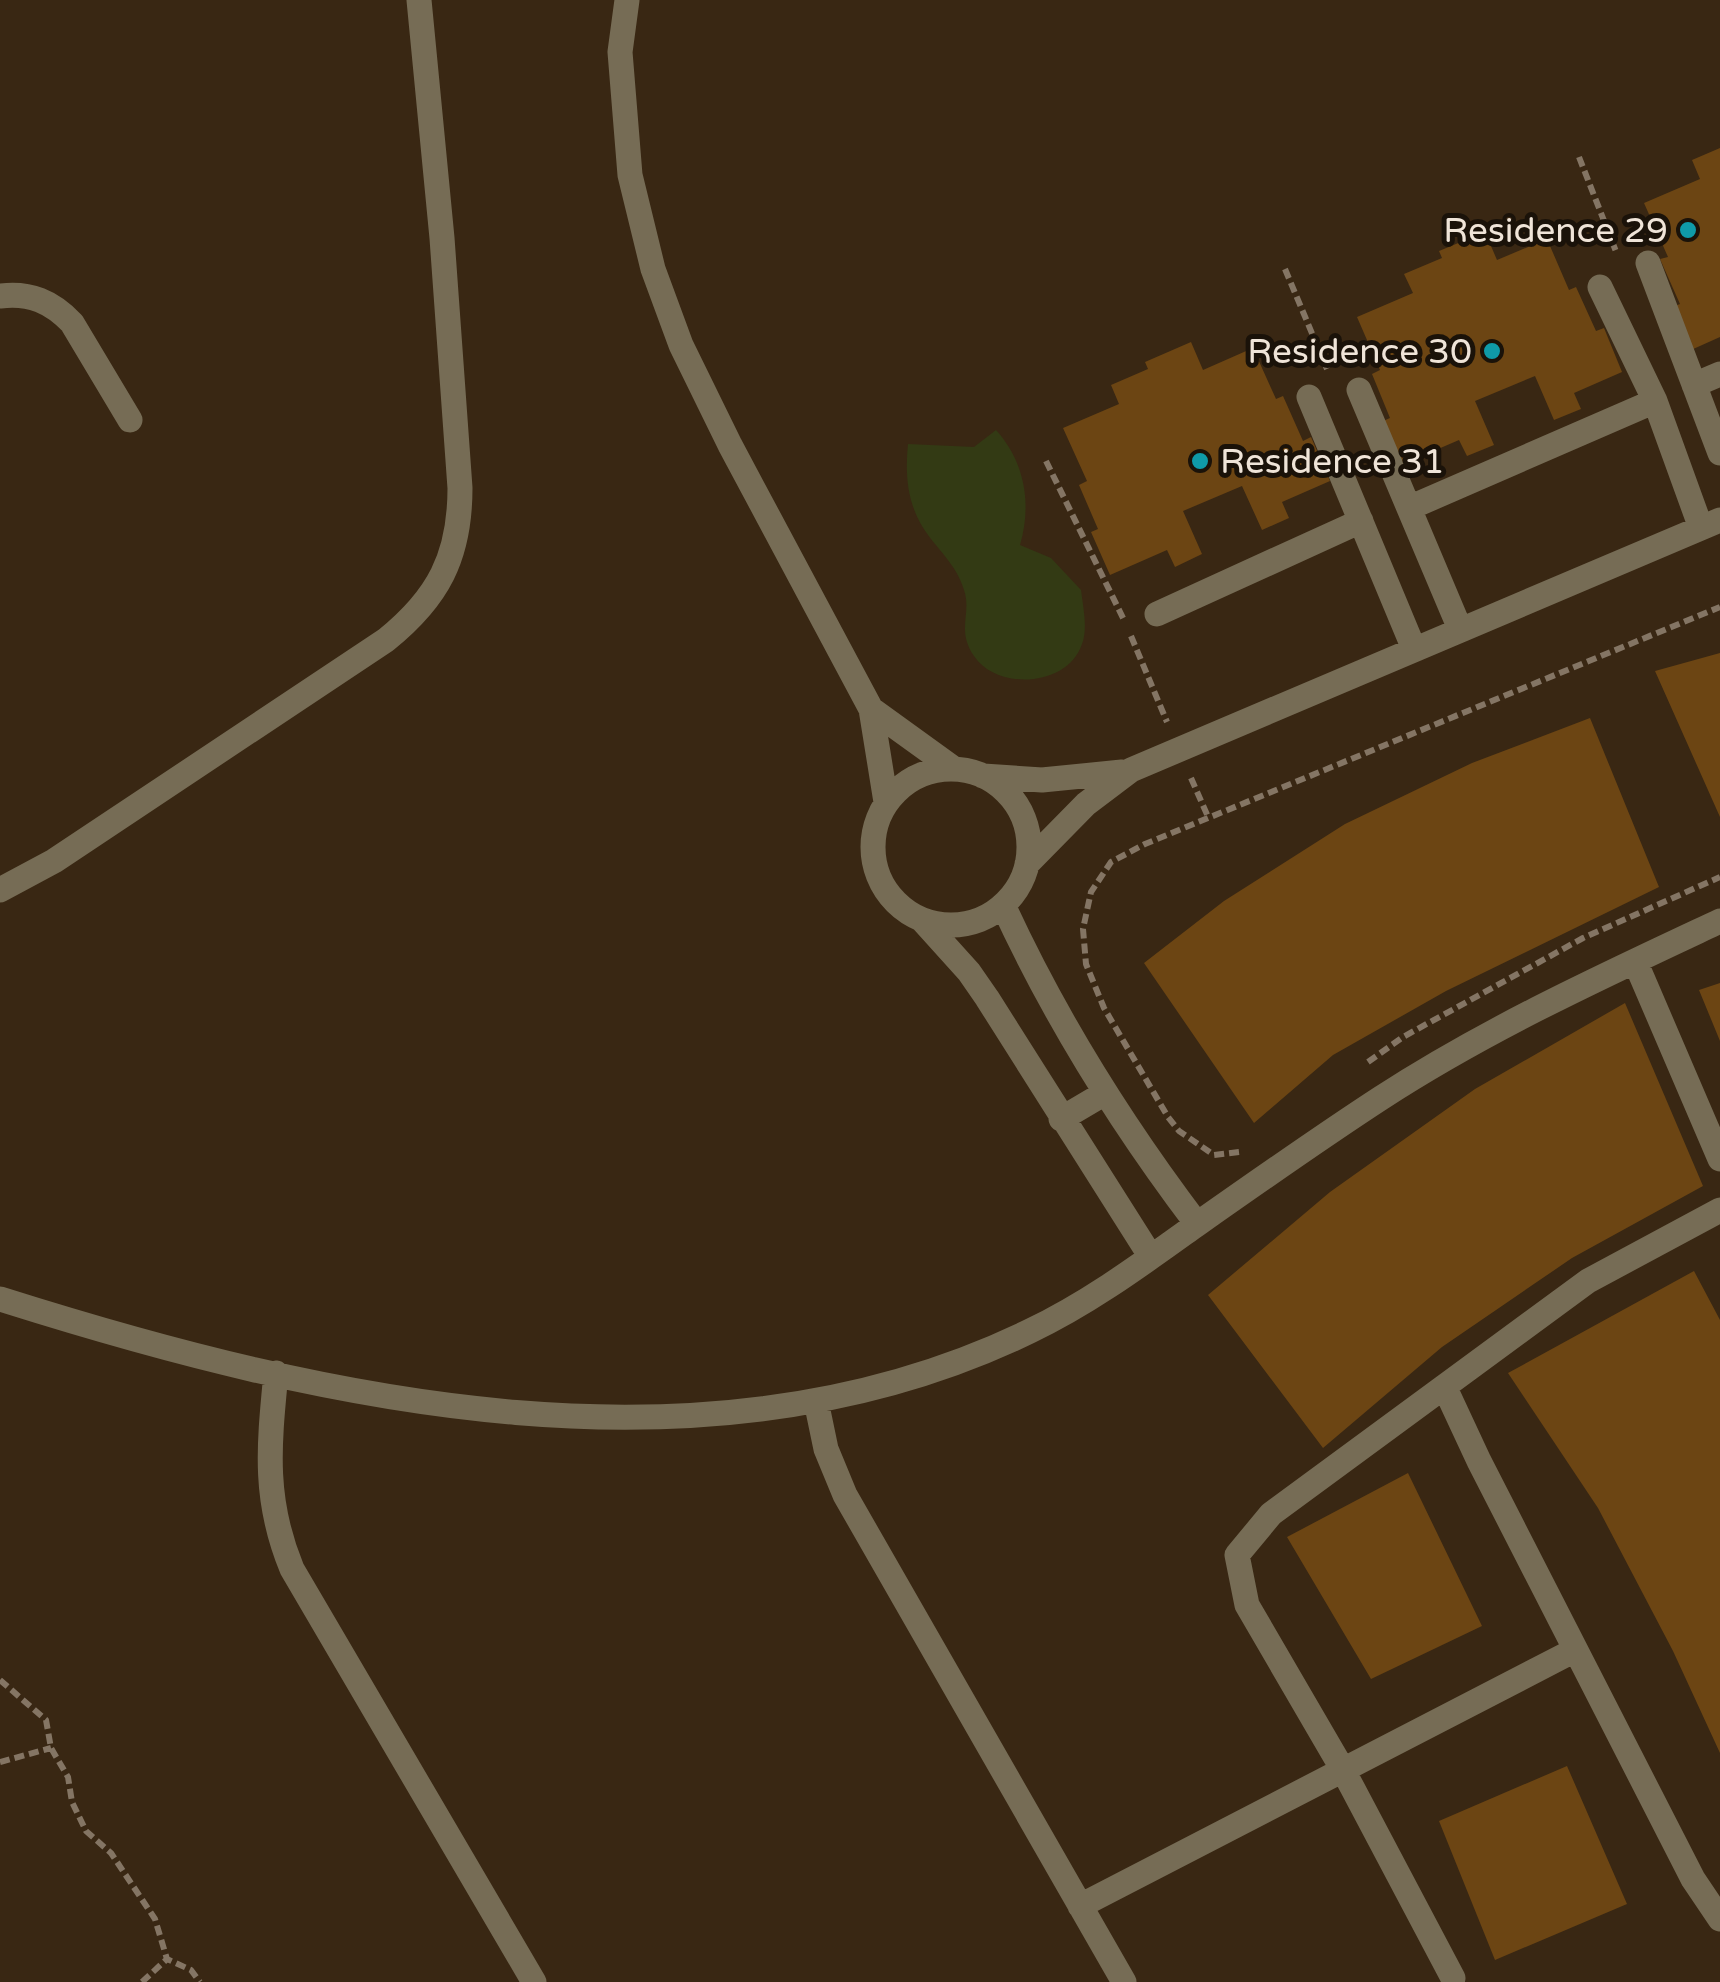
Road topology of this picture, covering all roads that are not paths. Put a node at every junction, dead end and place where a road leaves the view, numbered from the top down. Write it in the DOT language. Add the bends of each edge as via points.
graph roads {
  1 [pos="419,0"];
  2 [pos="627,0"];
  3 [pos="1648,263"];
  4 [pos="1600,287"];
  5 [pos="0,296"];
  6 [pos="1720,374"];
  7 [pos="1694,384"];
  8 [pos="1359,390"];
  9 [pos="1309,397"];
  10 [pos="1656,401"];
  11 [pos="130,420"];
  12 [pos="1720,453"];
  13 [pos="1409,508"];
  14 [pos="1360,521"];
  15 [pos="1710,524"];
  16 [pos="1157,614"];
  17 [pos="1460,629"];
  18 [pos="1414,649"];
  19 [pos="871,708"];
  20 [pos="954,770"];
  21 [pos="1132,770"];
  22 [pos="983,776"];
  23 [pos="886,802"];
  24 [pos="1027,864"];
  25 [pos="0,890"];
  26 [pos="1003,905"];
  27 [pos="923,920"];
  28 [pos="1720,920"];
  29 [pos="1635,961"];
  30 [pos="1106,1092"];
  31 [pos="1061,1119"];
  32 [pos="1720,1158"];
  33 [pos="1720,1210"];
  34 [pos="1197,1224"];
  35 [pos="1151,1258"];
  36 [pos="0,1298"];
  37 [pos="276,1372"];
  38 [pos="1446,1388"];
  39 [pos="816,1401"];
  40 [pos="1575,1650"];
  41 [pos="1343,1770"];
  42 [pos="1080,1906"];
  43 [pos="1720,1919"];
  44 [pos="1454,1978"];
  45 [pos="534,1982"];
  46 [pos="1124,1982"];
  1 -- 25 [label="street" via="460,488 446,570 430,598 386,640 54,861"];
  2 -- 19 [label="street" via="620,52 630,174 653,269 680,344 730,446"];
  3 -- 7 [label="street"];
  4 -- 10 [label="street"];
  5 -- 11 [label="street" via="29,296 60,311"];
  6 -- 7 [label="street"];
  7 -- 12 [label="street"];
  8 -- 13 [label="street"];
  9 -- 14 [label="street"];
  10 -- 13 [label="street"];
  10 -- 15 [label="street"];
  13 -- 17 [label="street"];
  14 -- 16 [label="street"];
  14 -- 18 [label="street"];
  15 -- 17 [label="street"];
  17 -- 18 [label="street"];
  18 -- 21 [label="street"];
  19 -- 20 [label="street"];
  19 -- 23 [label="street"];
  20 -- 22 [label="street"];
  20 -- 23 [label="street" via="910,781"];
  21 -- 22 [label="street" via="1042,780"];
  21 -- 24 [label="street" via="1066,822"];
  22 -- 24 [label="street" via="1015,803 1025,822"];
  23 -- 27 [label="street" via="874,840 880,880"];
  24 -- 26 [label="street"];
  26 -- 27 [label="street" via="964,925"];
  26 -- 30 [label="street"];
  27 -- 31 [label="street" via="969,972"];
  28 -- 29 [label="street"];
  29 -- 32 [label="street"];
  29 -- 34 [label="street" via="1384,1096"];
  30 -- 31 [label="street"];
  30 -- 34 [label="street"];
  31 -- 35 [label="street"];
  33 -- 38 [label="street" via="1588,1281"];
  34 -- 35 [label="street"];
  35 -- 39 [label="street" via="1031,1331 957,1362"];
  36 -- 37 [label="street" via="92,1328"];
  37 -- 39 [label="street" via="428,1402 563,1415 647,1416"];
  37 -- 45 [label="street" via="270,1496 292,1569"];
  38 -- 40 [label="street"];
  38 -- 41 [label="street" via="1271,1514 1237,1556 1248,1605"];
  39 -- 42 [label="street" via="826,1449 846,1495"];
  40 -- 41 [label="street"];
  40 -- 43 [label="street"];
  41 -- 42 [label="street"];
  41 -- 44 [label="street"];
  42 -- 46 [label="street"];
}
